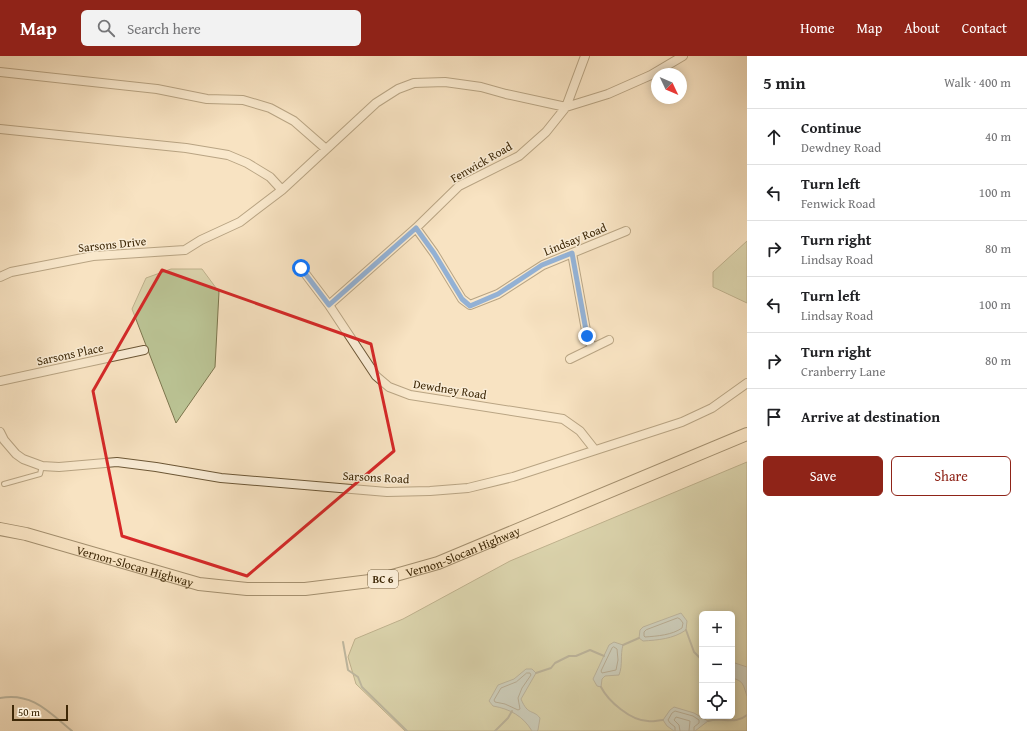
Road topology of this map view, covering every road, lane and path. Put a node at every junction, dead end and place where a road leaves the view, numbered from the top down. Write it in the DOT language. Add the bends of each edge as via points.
graph roads {
  1 [pos="585,56"];
  2 [pos="683,56"];
  3 [pos="0,72"];
  4 [pos="566,107"];
  5 [pos="0,129"];
  6 [pos="326,149"];
  7 [pos="282,190"];
  8 [pos="416,228"];
  9 [pos="626,231"];
  10 [pos="572,253"];
  11 [pos="301,268"];
  12 [pos="0,277"];
  13 [pos="329,305"];
  14 [pos="609,340"];
  15 [pos="592,348"];
  16 [pos="144,350"];
  17 [pos="570,359"];
  18 [pos="0,381"];
  19 [pos="747,383"];
  20 [pos="0,432"];
  21 [pos="747,434"];
  22 [pos="595,450"];
  23 [pos="42,466"];
  24 [pos="4,484"];
  25 [pos="0,529"];
  1 -- 4 [label="street, Fenwick Road"];
  2 -- 4 [label="street" via="651,75 608,94"];
  3 -- 6 [label="street" via="157,88 207,99 243,100 270,108 294,121"];
  4 -- 6 [label="street, Sarsons Drive" via="481,87 445,82 414,83 398,89 376,103"];
  4 -- 8 [label="street, Fenwick Road" via="546,132 519,156 459,186"];
  5 -- 7 [label="street" via="186,148 228,155 270,177"];
  6 -- 7 [label="street, Sarsons Drive"];
  7 -- 12 [label="street, Sarsons Drive" via="240,222 185,250 93,256 11,272"];
  8 -- 10 [label="street, Lindsay Road" via="462,299 470,306 498,294 542,265"];
  8 -- 13 [label="street, Fenwick Road"];
  9 -- 10 [label="street, Lindsay Road"];
  10 -- 15 [label="street" via="587,336"];
  11 -- 13 [label="street, Dewdney Road"];
  13 -- 22 [label="street, Dewdney Road" via="376,376 389,387 410,395 563,419 580,431"];
  14 -- 15 [label="street"];
  15 -- 17 [label="street"];
  16 -- 18 [label="street, Sarsons Place"];
  19 -- 22 [label="street, Sarsons Road" via="712,408 682,422"];
  20 -- 23 [label="street, Sarsons Road" via="16,454"];
  21 -- 25 [label="main road, Vernon-Slocan Highway / BC 6" via="438,563 378,580 305,590 247,589 199,584 26,534"];
  22 -- 23 [label="street, Sarsons Road" via="513,477 468,488 430,491 387,492 221,478 117,462"];
  23 -- 24 [label="lane" via="40,474"];
}
